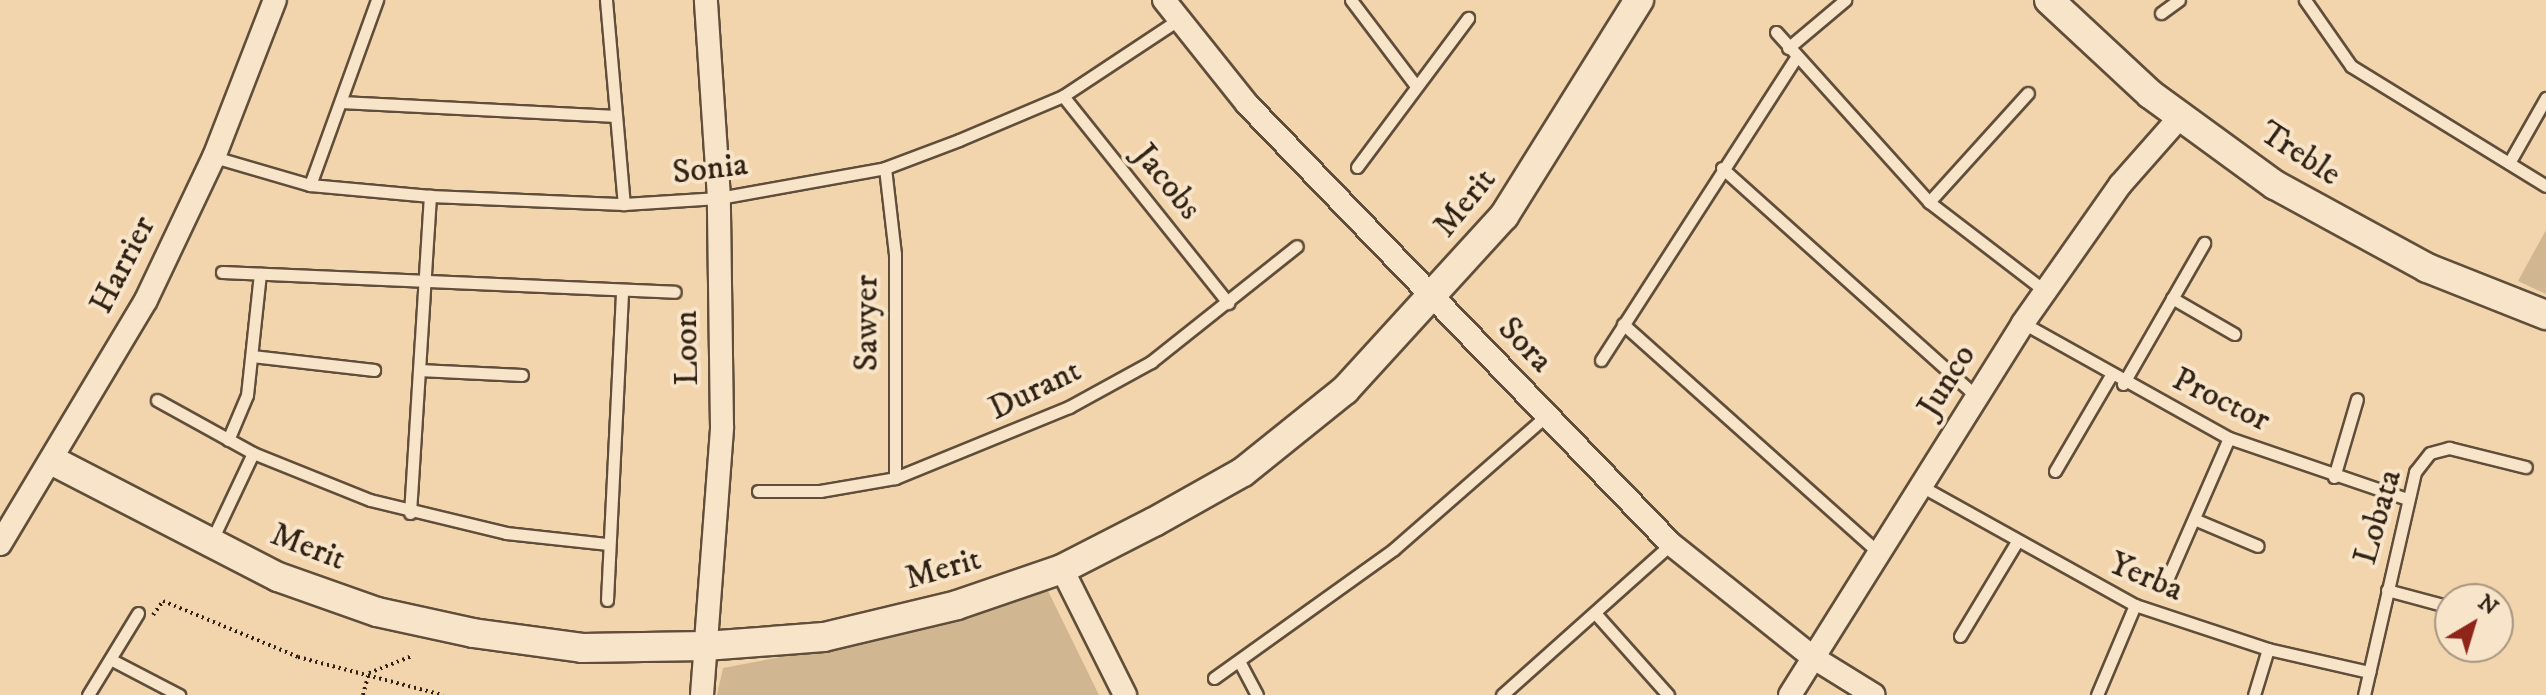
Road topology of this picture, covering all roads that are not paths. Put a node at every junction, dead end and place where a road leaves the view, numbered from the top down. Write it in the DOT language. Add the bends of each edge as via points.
graph roads {
  1 [pos="275,0"];
  2 [pos="377,0"];
  3 [pos="606,0"];
  4 [pos="706,0"];
  5 [pos="1164,0"];
  6 [pos="1351,0"];
  7 [pos="1639,0"];
  8 [pos="1845,0"];
  9 [pos="2049,0"];
  10 [pos="2179,0"];
  11 [pos="2305,0"];
  12 [pos="2161,13"];
  13 [pos="1468,18"];
  14 [pos="1178,20"];
  15 [pos="1776,32"];
  16 [pos="1788,48"];
  17 [pos="1795,59"];
  18 [pos="1416,86"];
  19 [pos="2028,93"];
  20 [pos="1063,96"];
  21 [pos="2546,98"];
  22 [pos="341,102"];
  23 [pos="616,116"];
  24 [pos="2180,117"];
  25 [pos="214,157"];
  26 [pos="2509,163"];
  27 [pos="1357,167"];
  28 [pos="885,168"];
  29 [pos="1722,168"];
  30 [pos="310,185"];
  31 [pos="2546,186"];
  32 [pos="430,196"];
  33 [pos="719,198"];
  34 [pos="1929,202"];
  35 [pos="624,204"];
  36 [pos="2204,243"];
  37 [pos="1297,246"];
  38 [pos="222,272"];
  39 [pos="260,274"];
  40 [pos="424,281"];
  41 [pos="622,290"];
  42 [pos="2045,291"];
  43 [pos="675,292"];
  44 [pos="1433,298"];
  45 [pos="2172,298"];
  46 [pos="1228,303"];
  47 [pos="2546,315"];
  48 [pos="2023,323"];
  49 [pos="1623,324"];
  50 [pos="2234,334"];
  51 [pos="252,356"];
  52 [pos="1601,360"];
  53 [pos="374,370"];
  54 [pos="419,370"];
  55 [pos="522,375"];
  56 [pos="2110,377"];
  57 [pos="2123,384"];
  58 [pos="1977,397"];
  59 [pos="2357,399"];
  60 [pos="157,400"];
  61 [pos="1546,416"];
  62 [pos="2229,438"];
  63 [pos="228,440"];
  64 [pos="253,453"];
  65 [pos="55,462"];
  66 [pos="2526,467"];
  67 [pos="2055,471"];
  68 [pos="2334,477"];
  69 [pos="895,478"];
  70 [pos="1921,486"];
  71 [pos="758,491"];
  72 [pos="2407,499"];
  73 [pos="410,513"];
  74 [pos="2194,519"];
  75 [pos="2016,543"];
  76 [pos="0,544"];
  77 [pos="608,544"];
  78 [pos="1671,544"];
  79 [pos="210,546"];
  80 [pos="2258,546"];
  81 [pos="1879,553"];
  82 [pos="1062,569"];
  83 [pos="2166,582"];
  84 [pos="2387,590"];
  85 [pos="607,600"];
  86 [pos="2434,603"];
  87 [pos="2135,605"];
  88 [pos="138,613"];
  89 [pos="1595,613"];
  90 [pos="1960,636"];
  91 [pos="705,646"];
  92 [pos="2268,649"];
  93 [pos="1814,658"];
  94 [pos="112,660"];
  95 [pos="1239,661"];
  96 [pos="2369,672"];
  97 [pos="1214,678"];
  98 [pos="88,695"];
  99 [pos="179,695"];
  100 [pos="702,695"];
  101 [pos="1125,695"];
  102 [pos="1257,695"];
  103 [pos="1502,695"];
  104 [pos="1668,695"];
  105 [pos="1790,695"];
  106 [pos="1874,695"];
  107 [pos="2097,695"];
  108 [pos="2254,695"];
  109 [pos="2364,695"];
  1 -- 25 [label="street, Harrier"];
  2 -- 22 [label="lane"];
  3 -- 23 [label="lane"];
  4 -- 33 [label="street, Loon"];
  5 -- 14 [label="street, Sora"];
  6 -- 18 [label="lane"];
  7 -- 44 [label="street, Merit" via="1512,205"];
  8 -- 16 [label="lane"];
  9 -- 24 [label="street, Treble"];
  10 -- 12 [label="lane"];
  11 -- 26 [label="lane" via="2351,66"];
  13 -- 18 [label="lane"];
  14 -- 20 [label="lane, Sonia"];
  14 -- 44 [label="street, Sora" via="1247,104"];
  15 -- 16 [label="lane"];
  16 -- 17 [label="lane"];
  17 -- 29 [label="lane"];
  17 -- 34 [label="lane"];
  18 -- 27 [label="lane"];
  19 -- 34 [label="lane"];
  20 -- 28 [label="lane, Sonia"];
  20 -- 46 [label="lane, Jacobs"];
  21 -- 26 [label="lane"];
  22 -- 23 [label="lane"];
  22 -- 30 [label="lane"];
  23 -- 35 [label="lane"];
  24 -- 42 [label="street, Junco"];
  24 -- 47 [label="street, Treble" via="2308,205 2427,268"];
  25 -- 30 [label="lane, Sonia"];
  25 -- 65 [label="street, Harrier" via="146,300"];
  26 -- 31 [label="lane"];
  28 -- 33 [label="lane, Sonia"];
  28 -- 69 [label="lane, Sawyer" via="895,254"];
  29 -- 49 [label="lane"];
  29 -- 58 [label="lane"];
  30 -- 32 [label="lane, Sonia"];
  32 -- 35 [label="lane, Sonia"];
  32 -- 40 [label="lane"];
  33 -- 35 [label="lane, Sonia"];
  33 -- 91 [label="street, Loon" via="722,427"];
  34 -- 42 [label="lane"];
  36 -- 45 [label="lane"];
  37 -- 46 [label="lane, Durant"];
  38 -- 39 [label="lane"];
  39 -- 40 [label="lane"];
  39 -- 51 [label="lane"];
  40 -- 41 [label="lane"];
  40 -- 54 [label="lane"];
  41 -- 43 [label="lane"];
  41 -- 77 [label="lane"];
  42 -- 48 [label="street, Junco"];
  44 -- 61 [label="street, Sora"];
  44 -- 82 [label="street, Merit" via="1345,390 1243,472"];
  45 -- 50 [label="lane"];
  45 -- 57 [label="lane"];
  46 -- 69 [label="lane, Durant" via="1151,362 1069,407"];
  48 -- 56 [label="lane, Proctor"];
  48 -- 58 [label="street, Junco"];
  49 -- 52 [label="lane"];
  49 -- 81 [label="lane"];
  51 -- 53 [label="lane"];
  51 -- 63 [label="lane" via="245,406"];
  54 -- 55 [label="lane"];
  54 -- 73 [label="lane"];
  56 -- 57 [label="lane, Proctor"];
  56 -- 67 [label="lane"];
  57 -- 62 [label="lane, Proctor"];
  58 -- 70 [label="street, Junco"];
  59 -- 68 [label="lane"];
  60 -- 63 [label="lane"];
  61 -- 78 [label="street, Sora"];
  61 -- 95 [label="lane" via="1394,549"];
  62 -- 68 [label="lane, Proctor"];
  62 -- 74 [label="lane"];
  63 -- 64 [label="lane"];
  64 -- 73 [label="lane"];
  64 -- 79 [label="lane"];
  65 -- 76 [label="street, Harrier"];
  65 -- 79 [label="street, Merit"];
  66 -- 72 [label="lane, Lobata" via="2449,448 2430,453"];
  68 -- 72 [label="lane, Proctor"];
  69 -- 71 [label="lane, Durant" via="820,491"];
  70 -- 75 [label="lane, Yerba"];
  70 -- 81 [label="street, Junco"];
  72 -- 84 [label="lane, Lobata"];
  73 -- 77 [label="lane"];
  74 -- 80 [label="lane"];
  74 -- 83 [label="lane"];
  75 -- 87 [label="lane, Yerba"];
  75 -- 90 [label="lane"];
  77 -- 85 [label="lane"];
  78 -- 89 [label="lane"];
  78 -- 93 [label="street, Sora"];
  79 -- 91 [label="street, Merit" via="377,612 473,633 582,648"];
  81 -- 93 [label="street, Junco"];
  82 -- 91 [label="street, Merit" via="824,637"];
  82 -- 101 [label="street"];
  84 -- 86 [label="lane"];
  84 -- 96 [label="lane, Lobata"];
  87 -- 92 [label="lane, Yerba"];
  87 -- 107 [label="lane"];
  88 -- 94 [label="lane"];
  89 -- 103 [label="lane"];
  89 -- 104 [label="lane"];
  91 -- 100 [label="street, Loon"];
  92 -- 96 [label="lane, Yerba"];
  92 -- 108 [label="lane"];
  93 -- 105 [label="street, Junco"];
  93 -- 106 [label="street, Sora"];
  94 -- 98 [label="lane"];
  94 -- 99 [label="lane"];
  95 -- 97 [label="lane"];
  95 -- 102 [label="lane"];
  96 -- 109 [label="lane, Lobata"];
}
